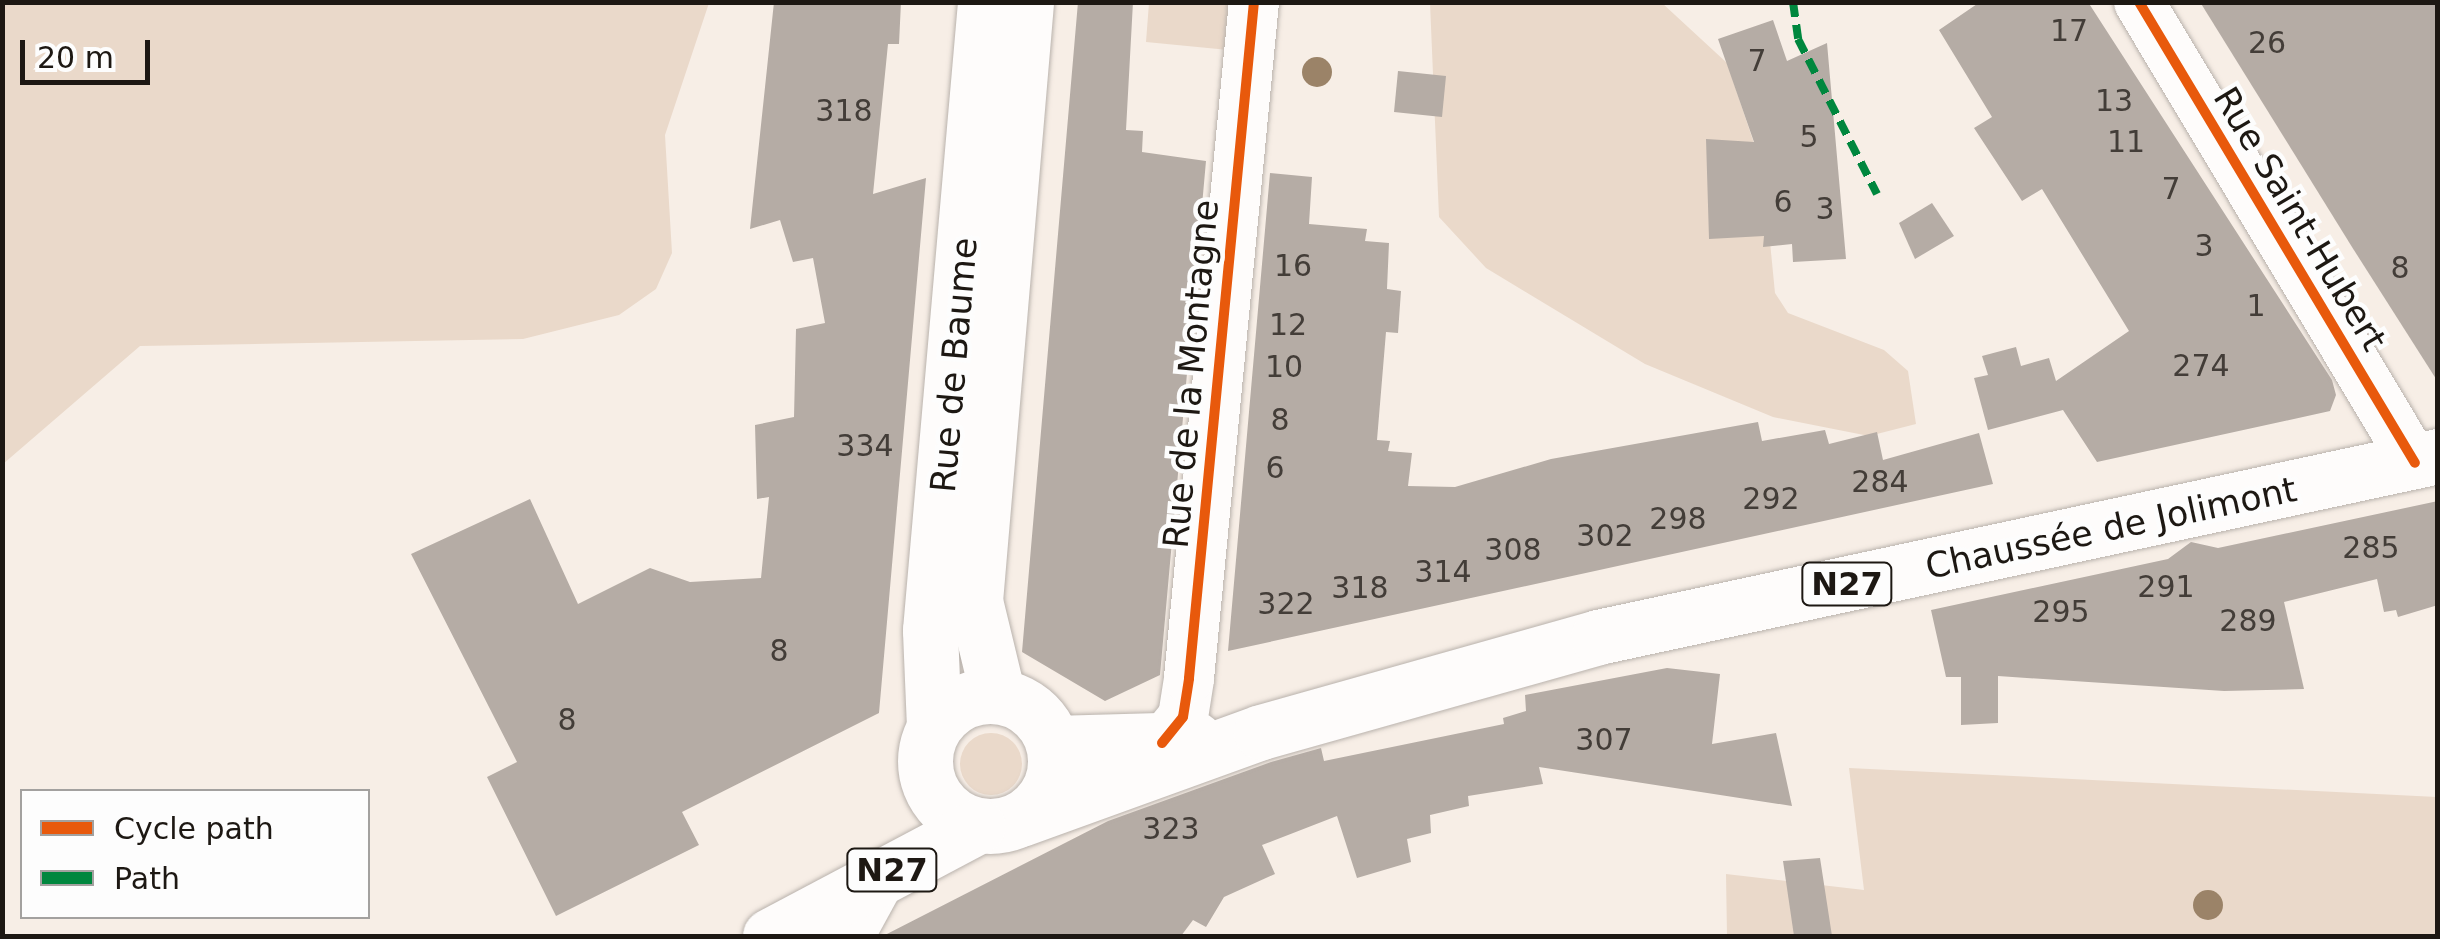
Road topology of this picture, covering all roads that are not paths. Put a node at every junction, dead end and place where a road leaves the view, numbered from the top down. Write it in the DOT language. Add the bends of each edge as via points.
graph roads {
  1 [pos="985,2"];
  2 [pos="1026,2"];
  3 [pos="1254,2"];
  4 [pos="2139,2"];
  5 [pos="2426,460"];
  6 [pos="998,696"];
  7 [pos="1261,732"];
  8 [pos="1162,742"];
  9 [pos="1053,743"];
  10 [pos="929,751"];
  11 [pos="1000,823"];
  12 [pos="808,929"];
  1 -- 10 [label="main road, Rue de Baume" via="930,630"];
  2 -- 6 [label="main road, Rue de Baume" via="975,600"];
  3 -- 8 [label="street, Rue de la Montagne" via="1189,678 1183,717"];
  4 -- 5 [label="street, Rue Saint-Hubert"];
  5 -- 7 [label="main road, Chaussée de Jolimont / N27" via="1598,638"];
  6 -- 9 [label="main road" via="1022,704"];
  6 -- 10 [label="main road, N27" via="962,702"];
  7 -- 8 [label="main road, Chaussée de Jolimont / N27"];
  7 -- 11 [label="main road, Chaussée de Jolimont / N27"];
  8 -- 9 [label="main road, Chaussée de Jolimont / N27"];
  9 -- 11 [label="main road, N27" via="1053,778"];
  10 -- 11 [label="main road, N27" via="944,808"];
  10 -- 12 [label="main road, N27" via="900,821"];
  11 -- 12 [label="main road, N27" via="883,874"];
}
